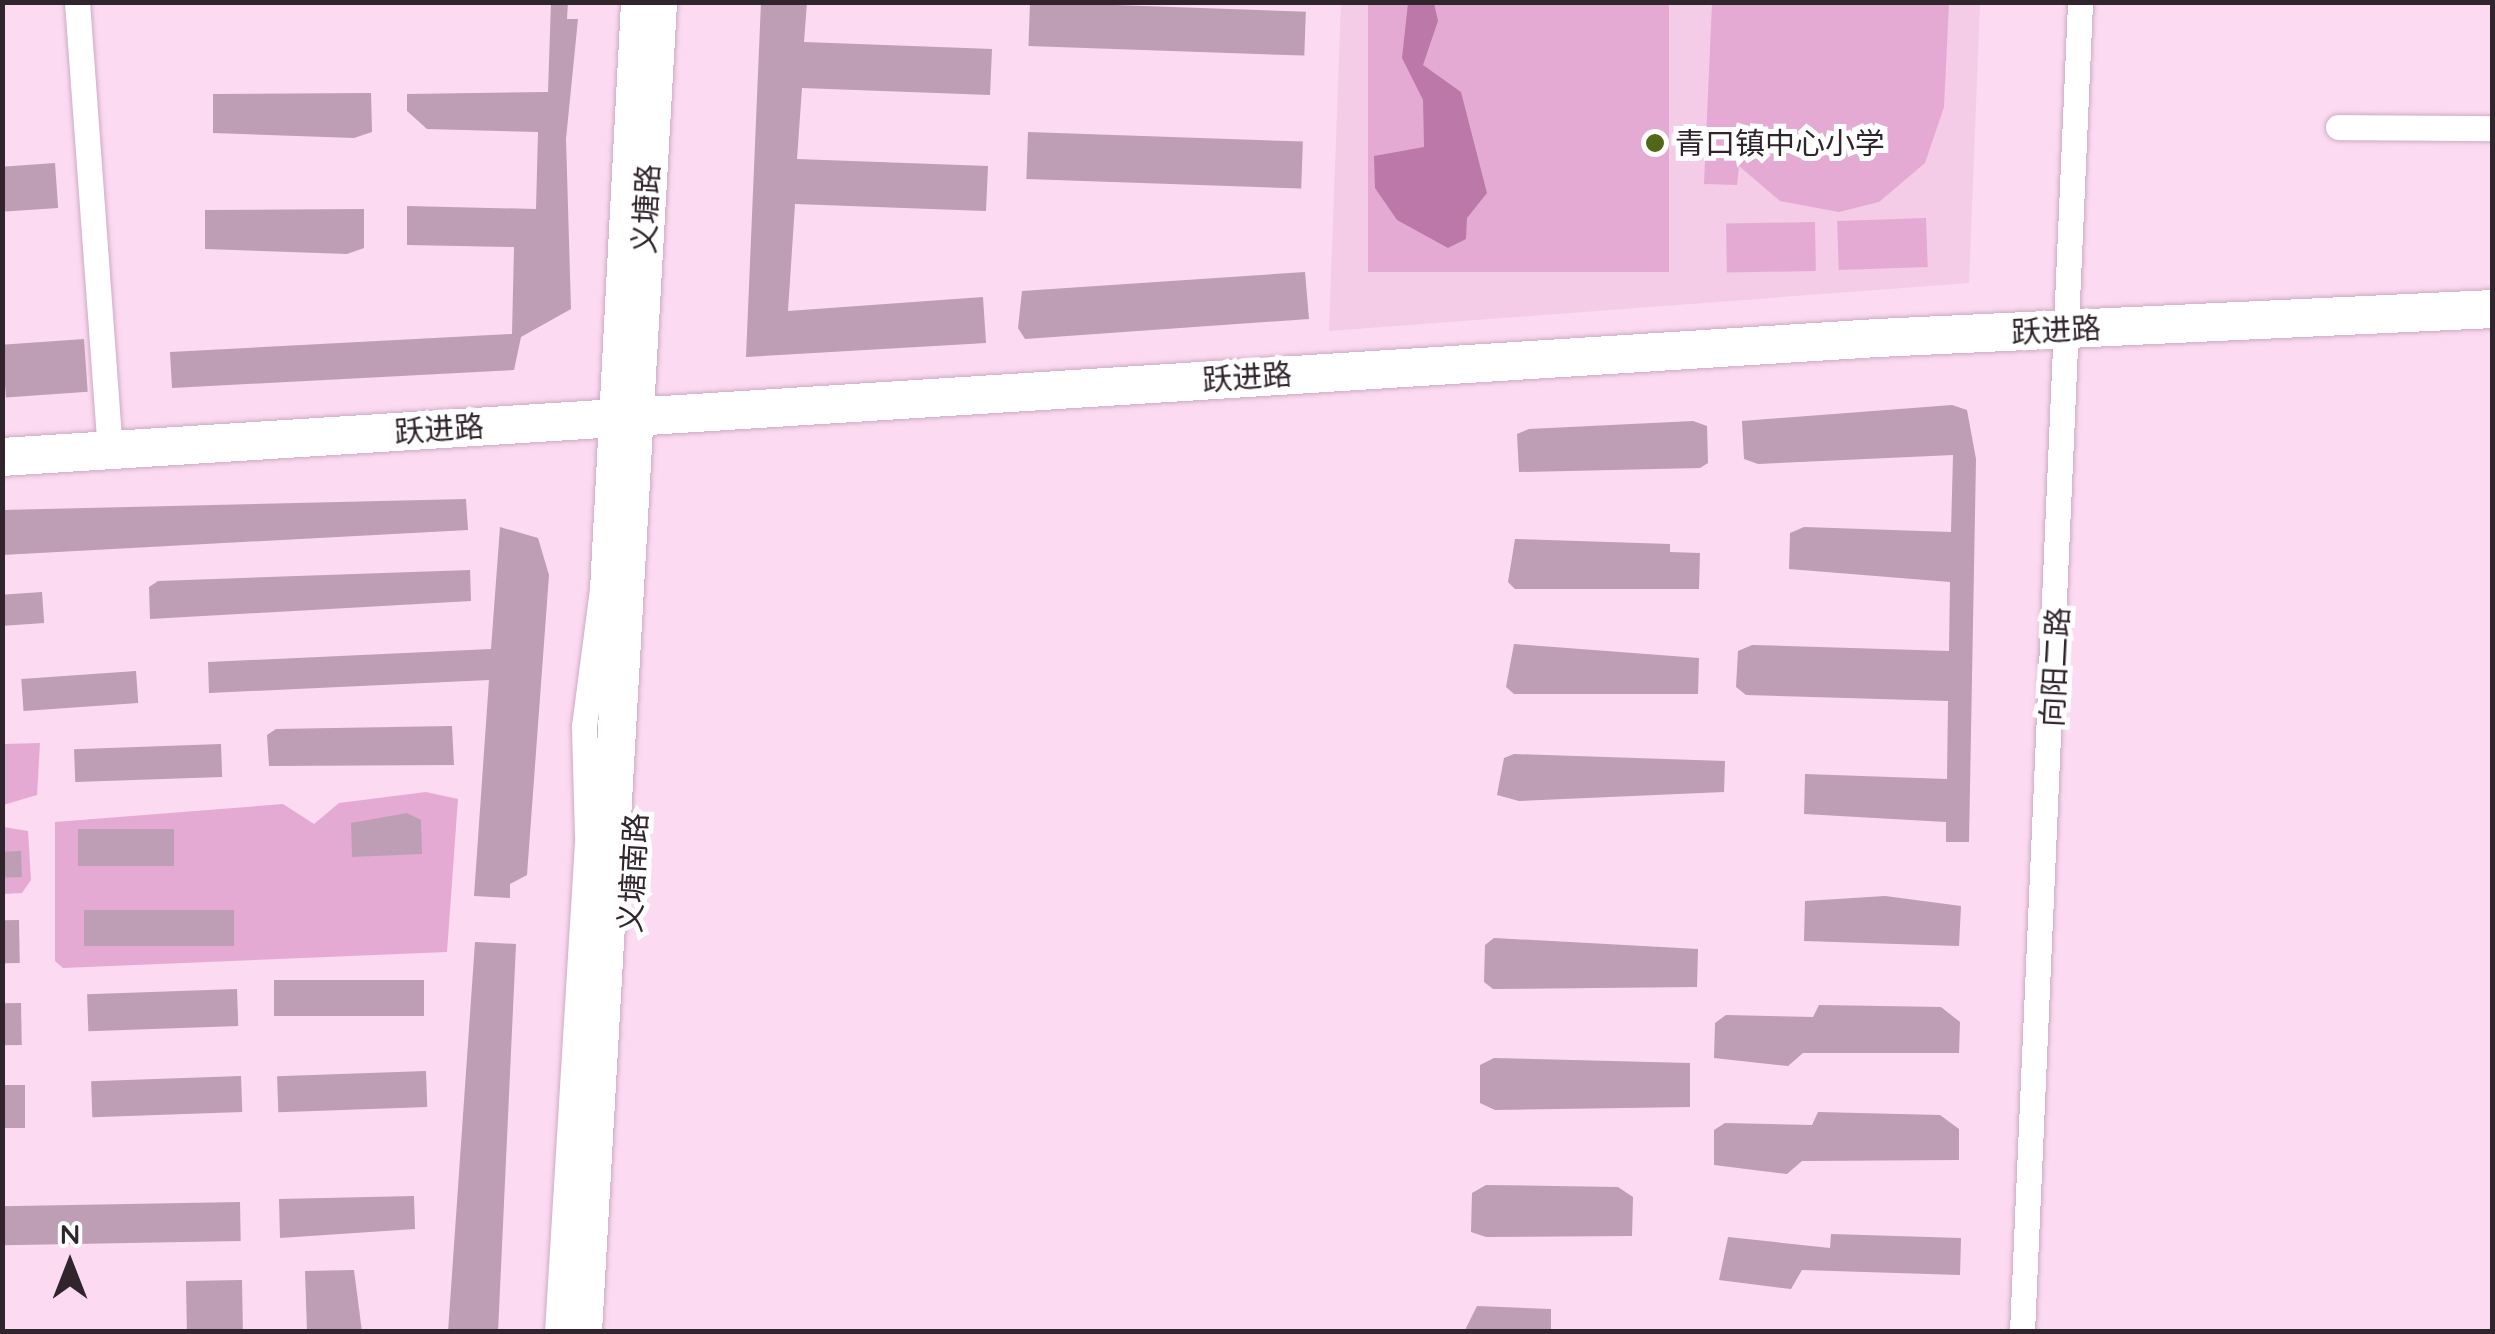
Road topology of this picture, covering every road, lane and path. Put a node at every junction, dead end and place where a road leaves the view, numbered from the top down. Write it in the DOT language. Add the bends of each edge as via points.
graph roads {
  1 [pos="77,2"];
  2 [pos="634,2"];
  3 [pos="658,2"];
  4 [pos="682,2"];
  5 [pos="2080,2"];
  6 [pos="2338,127"];
  7 [pos="2492,128"];
  8 [pos="2492,309"];
  9 [pos="2069,329"];
  10 [pos="635,416"];
  11 [pos="110,450"];
  12 [pos="2,457"];
  13 [pos="557,1332"];
  14 [pos="583,1332"];
  15 [pos="607,1332"];
  16 [pos="2022,1332"];
  1 -- 11 [label="street"];
  2 -- 10 [label="street"];
  3 -- 10 [label="main road, 义塘路"];
  4 -- 10 [label="main road, 义塘路"];
  5 -- 9 [label="street, 向阳二路"];
  6 -- 7 [label="street"];
  8 -- 9 [label="main road, 跃进路"];
  9 -- 10 [label="main road, 跃进路"];
  9 -- 16 [label="street, 向阳二路"];
  10 -- 11 [label="main road, 跃进路"];
  10 -- 13 [label="street" via="584,726 588,836"];
  10 -- 14 [label="main road, 义塘南路"];
  10 -- 15 [label="main road, 义塘南路"];
  11 -- 12 [label="main road, 跃进路"];
}
